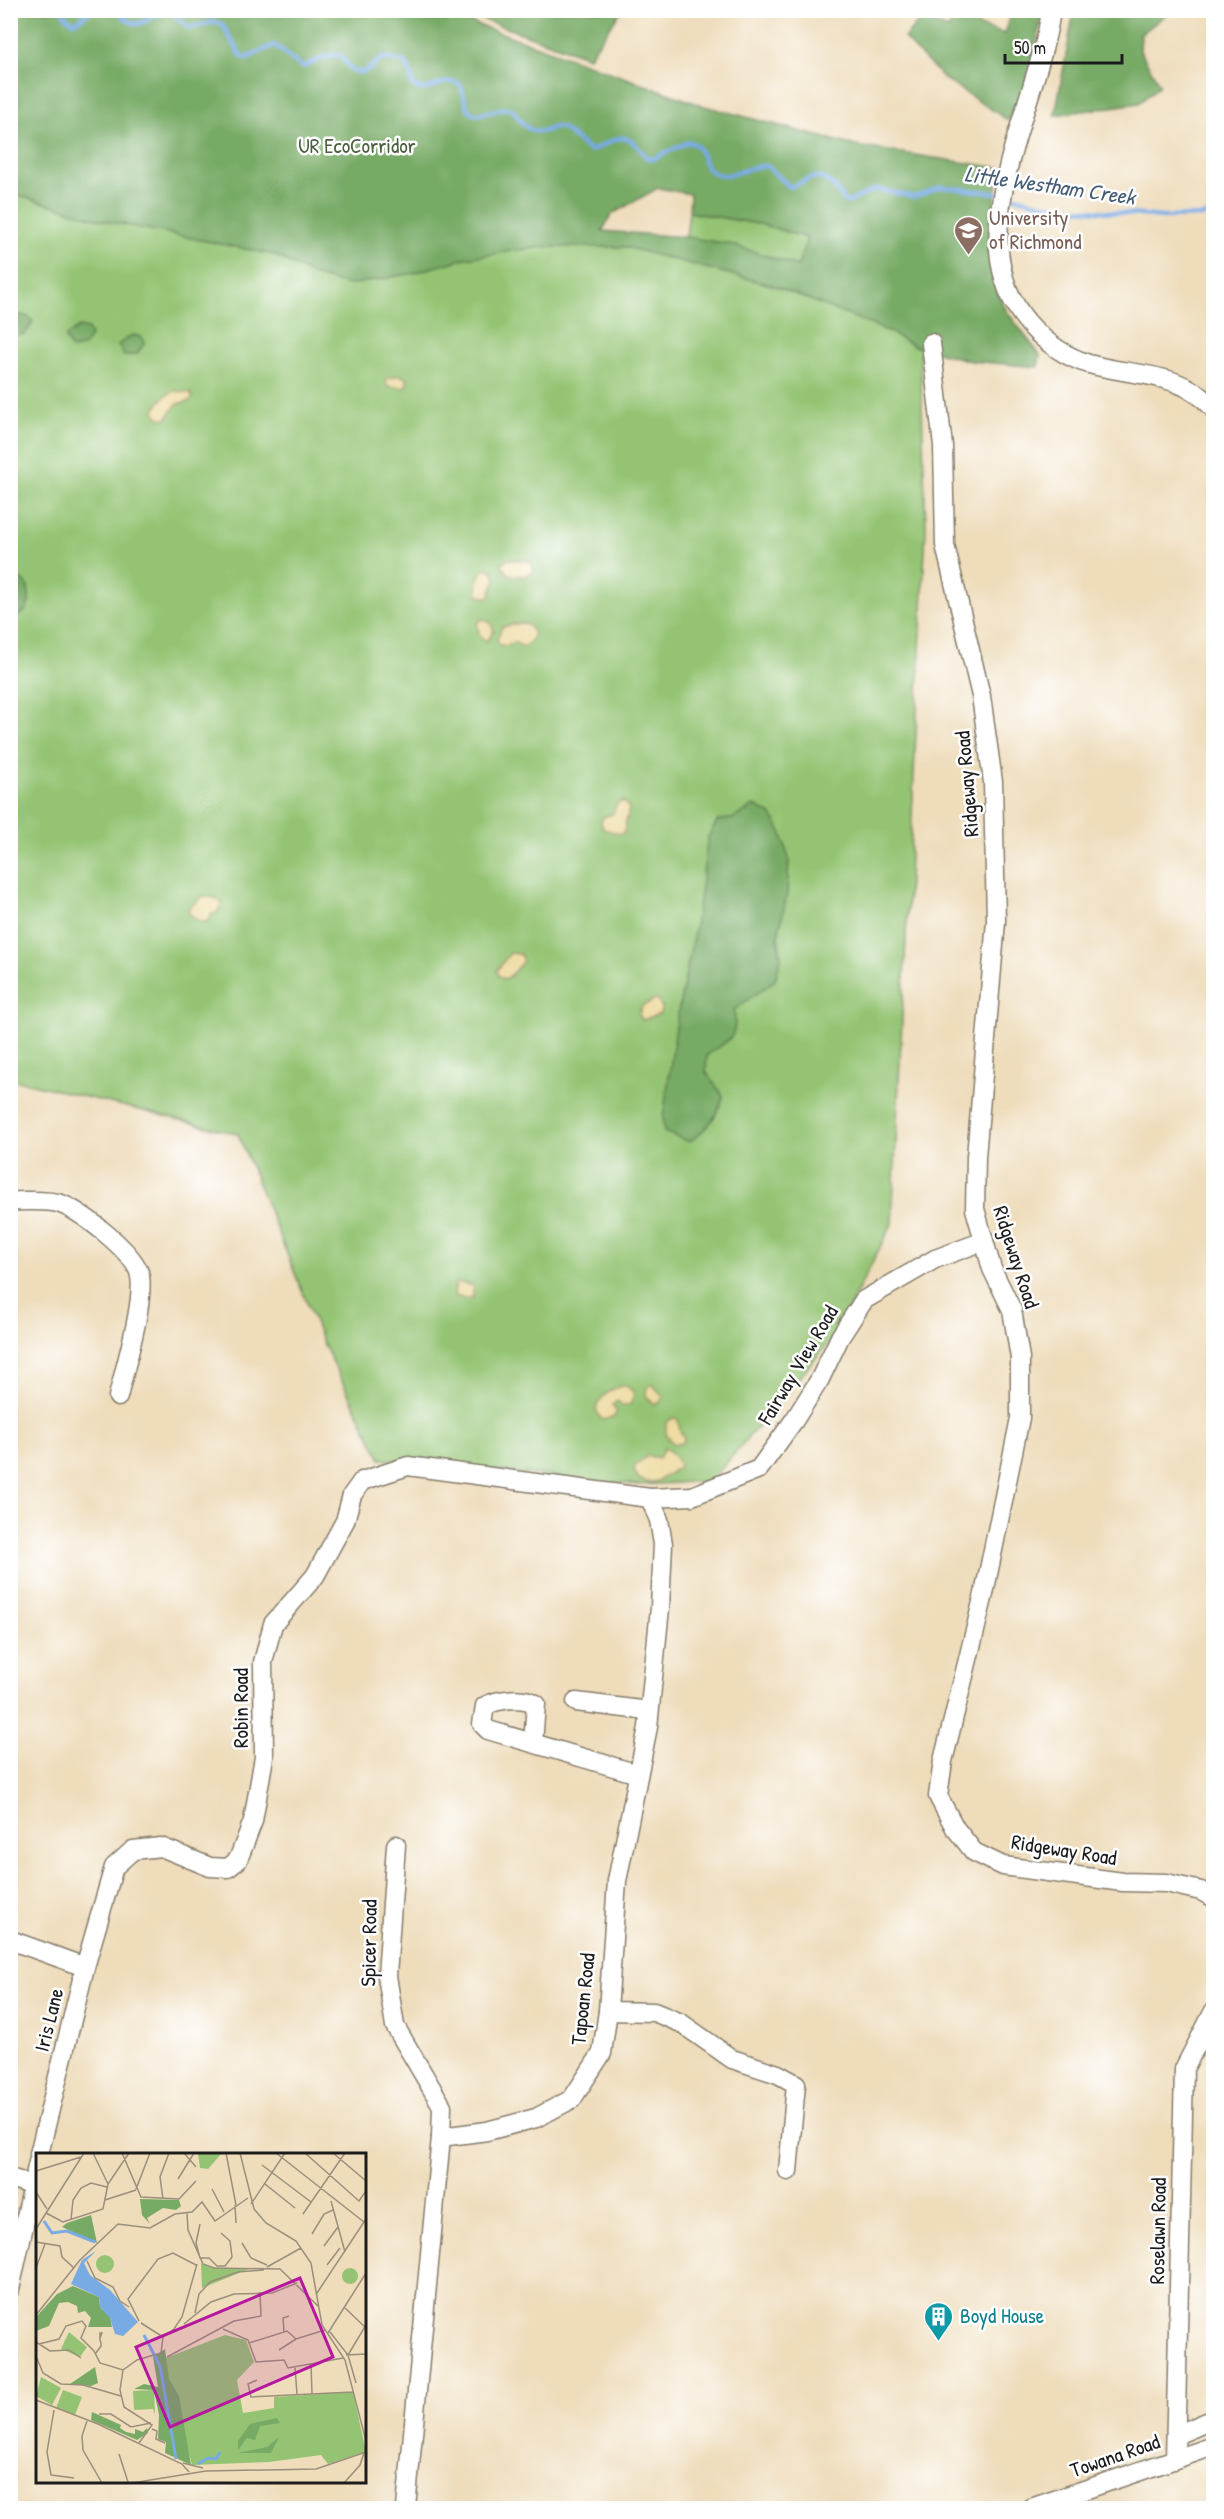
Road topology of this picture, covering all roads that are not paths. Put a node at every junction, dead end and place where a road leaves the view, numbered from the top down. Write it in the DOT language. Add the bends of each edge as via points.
graph roads {
  1 [pos="1051,10"];
  2 [pos="931,343"];
  3 [pos="1211,402"];
  4 [pos="10,1201"];
  5 [pos="984,1241"];
  6 [pos="118,1397"];
  7 [pos="650,1498"];
  8 [pos="576,1702"];
  9 [pos="649,1711"];
  10 [pos="533,1743"];
  11 [pos="638,1774"];
  12 [pos="396,1845"];
  13 [pos="1214,1898"];
  14 [pos="10,1940"];
  15 [pos="85,1967"];
  16 [pos="608,2011"];
  17 [pos="1214,2011"];
  18 [pos="441,2137"];
  19 [pos="39,2153"];
  20 [pos="36,2170"];
  21 [pos="788,2170"];
  22 [pos="10,2178"];
  23 [pos="32,2185"];
  24 [pos="10,2289"];
  25 [pos="1214,2419"];
  26 [pos="1176,2435"];
  27 [pos="1214,2446"];
  28 [pos="1175,2459"];
  29 [pos="406,2508"];
  30 [pos="1031,2508"];
  1 -- 3 [label="street" via="1001,209 998,244 1007,288 1017,309 1037,334 1076,359 1173,380"];
  2 -- 5 [label="street, Ridgeway Road" via="943,446 945,545 981,696 993,782 996,921 976,1157 975,1209"];
  4 -- 6 [label="street" via="60,1204 123,1248 139,1272 140,1298"];
  5 -- 7 [label="street, Fairway View Road" via="935,1259 864,1300 820,1379 759,1469 692,1496"];
  5 -- 13 [label="street, Ridgeway Road" via="1012,1311 1020,1358 1020,1418 938,1796 955,1828 974,1852 1003,1866 1123,1882 1166,1883"];
  7 -- 9 [label="street, Tapoan Road" via="663,1544"];
  7 -- 15 [label="street, Robin Road" via="408,1466 362,1481 315,1576 273,1624 263,1662 264,1757 253,1821 238,1860 228,1868 210,1867 161,1847 133,1850 114,1867"];
  8 -- 9 [label="street"];
  9 -- 11 [label="street, Tapoan Road"];
  10 -- 11 [label="street"];
  11 -- 16 [label="street, Tapoan Road" via="615,1897"];
  12 -- 18 [label="street, Spicer Road" via="387,1976 394,2026 442,2106"];
  14 -- 15 [label="street"];
  15 -- 19 [label="street, Iris Lane"];
  16 -- 18 [label="street, Tapoan Road" via="602,2053 572,2099 536,2118 487,2131"];
  16 -- 21 [label="street" via="654,2012 681,2023 732,2059 796,2084"];
  17 -- 26 [label="street, Roselawn Road" via="1184,2069"];
  18 -- 29 [label="street"];
  20 -- 23 [label="street"];
  22 -- 23 [label="street"];
  23 -- 24 [label="street"];
  25 -- 26 [label="street, Towana Road"];
  26 -- 28 [label="street, Roselawn Road"];
  27 -- 28 [label="street, Towana Road"];
  28 -- 30 [label="street, Towana Road"];
}
